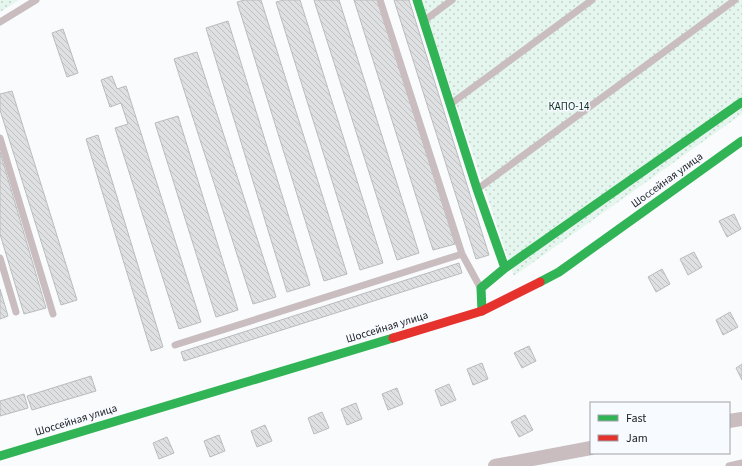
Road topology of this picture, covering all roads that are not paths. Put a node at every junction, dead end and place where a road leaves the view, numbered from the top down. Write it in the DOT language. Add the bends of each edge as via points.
graph roads {
  1 [pos="36,0"];
  2 [pos="380,0"];
  3 [pos="417,0"];
  4 [pos="452,0"];
  5 [pos="592,0"];
  6 [pos="735,0"];
  7 [pos="424,21"];
  8 [pos="0,22"];
  9 [pos="742,102"];
  10 [pos="450,105"];
  11 [pos="0,138"];
  12 [pos="742,141"];
  13 [pos="477,189"];
  14 [pos="462,254"];
  15 [pos="0,258"];
  16 [pos="505,268"];
  17 [pos="480,288"];
  18 [pos="482,311"];
  19 [pos="16,312"];
  20 [pos="53,314"];
  21 [pos="175,344"];
  22 [pos="742,419"];
  23 [pos="730,421"];
  24 [pos="590,448"];
  25 [pos="0,456"];
  26 [pos="742,463"];
  27 [pos="495,466"];
  28 [pos="729,466"];
  1 -- 8 [label="lane"];
  2 -- 14 [label="lane"];
  3 -- 7 [label="street"];
  4 -- 7 [label="lane"];
  5 -- 10 [label="lane"];
  6 -- 13 [label="lane"];
  7 -- 10 [label="street"];
  9 -- 16 [label="street"];
  10 -- 13 [label="street"];
  11 -- 20 [label="lane"];
  12 -- 18 [label="street, Шоссейная улица" via="559,272"];
  13 -- 16 [label="street"];
  14 -- 17 [label="lane"];
  14 -- 21 [label="lane"];
  15 -- 19 [label="lane"];
  16 -- 17 [label="street"];
  17 -- 18 [label="street"];
  18 -- 25 [label="street, Шоссейная улица"];
  22 -- 23 [label="street"];
  24 -- 27 [label="street"];
  26 -- 28 [label="lane"];
}
